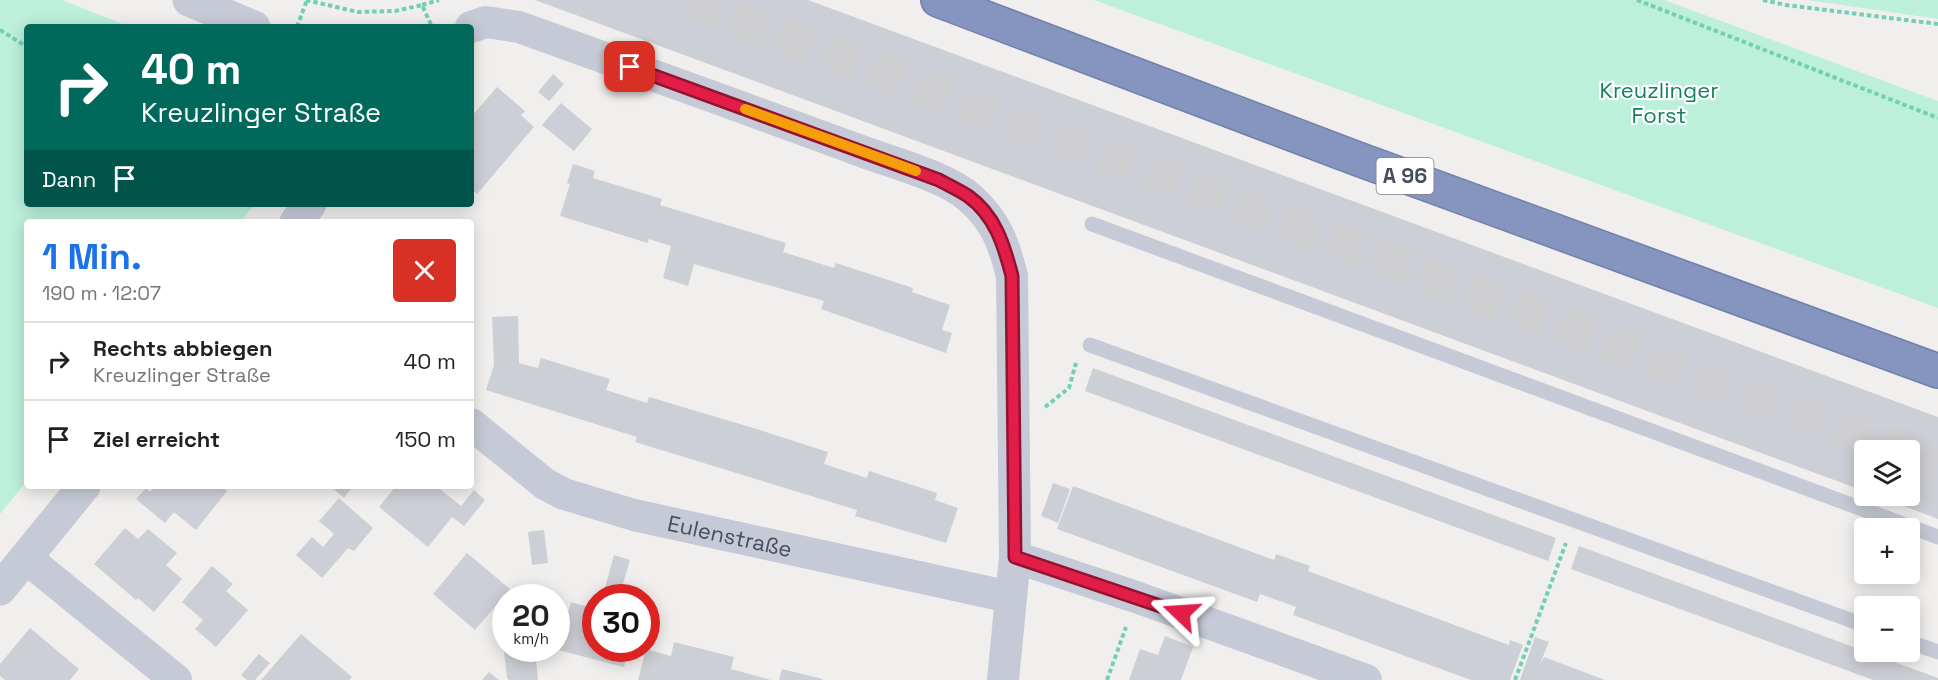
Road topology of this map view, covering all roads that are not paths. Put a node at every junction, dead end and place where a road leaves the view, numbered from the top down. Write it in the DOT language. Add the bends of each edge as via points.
graph roads {
  1 [pos="189,0"];
  2 [pos="938,0"];
  3 [pos="480,13"];
  4 [pos="247,24"];
  5 [pos="308,207"];
  6 [pos="298,219"];
  7 [pos="1092,224"];
  8 [pos="1090,345"];
  9 [pos="1938,371"];
  10 [pos="474,426"];
  11 [pos="82,489"];
  12 [pos="1938,537"];
  13 [pos="1015,557"];
  14 [pos="26,558"];
  15 [pos="0,589"];
  16 [pos="1010,597"];
  17 [pos="1854,621"];
  18 [pos="1920,646"];
  19 [pos="1938,652"];
  20 [pos="176,680"];
  21 [pos="1003,680"];
  22 [pos="1366,680"];
  1 -- 4 [label="street"];
  2 -- 9 [label="highway, A 96"];
  3 -- 13 [label="street" via="939,180 968,196 989,217 1004,244 1012,276"];
  5 -- 6 [label="street"];
  7 -- 12 [label="lane"];
  8 -- 17 [label="lane"];
  10 -- 16 [label="street, Eulenstraße" via="545,484 564,494 633,515"];
  11 -- 14 [label="street"];
  13 -- 16 [label="street"];
  13 -- 22 [label="street"];
  14 -- 15 [label="street"];
  14 -- 20 [label="street"];
  16 -- 21 [label="street"];
  18 -- 19 [label="lane"];
}
